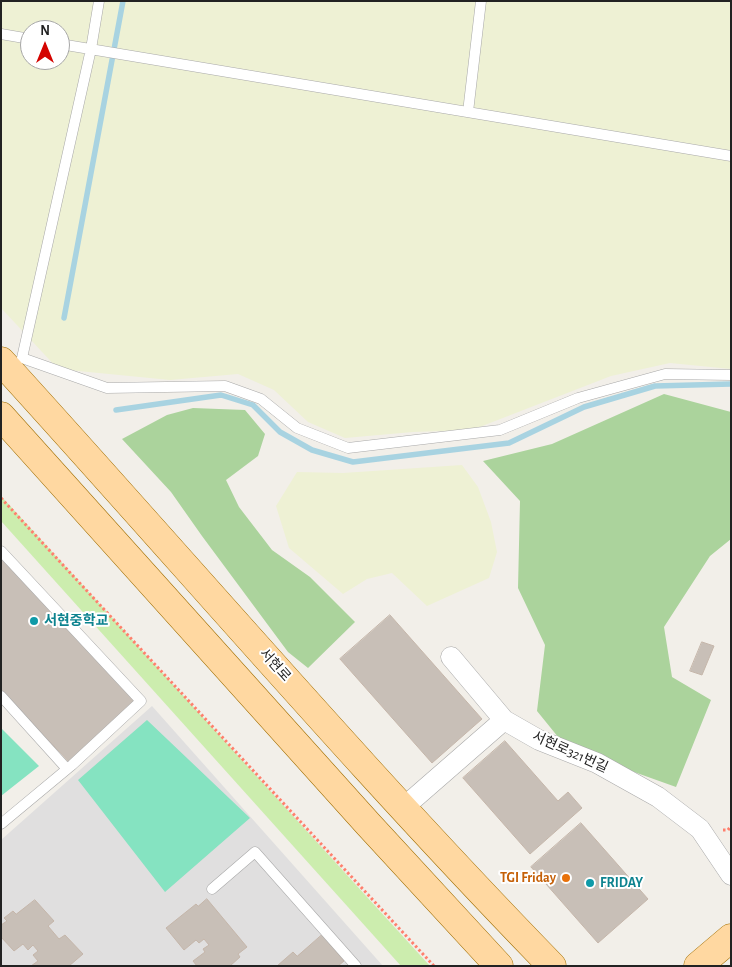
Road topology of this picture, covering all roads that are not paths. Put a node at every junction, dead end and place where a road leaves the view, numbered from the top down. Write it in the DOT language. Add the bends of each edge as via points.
graph roads {
  1 [pos="99,1"];
  2 [pos="481,1"];
  3 [pos="1,34"];
  4 [pos="20,37"];
  5 [pos="70,46"];
  6 [pos="90,49"];
  7 [pos="468,112"];
  8 [pos="731,156"];
  9 [pos="1,360"];
  10 [pos="731,375"];
  11 [pos="1,416"];
  12 [pos="1,551"];
  13 [pos="452,657"];
  14 [pos="1,696"];
  15 [pos="504,720"];
  16 [pos="67,770"];
  17 [pos="403,808"];
  18 [pos="1,824"];
  19 [pos="731,875"];
  20 [pos="212,890"];
  21 [pos="731,938"];
  22 [pos="356,966"];
  23 [pos="499,966"];
  24 [pos="552,966"];
  25 [pos="698,966"];
  1 -- 6 [label="lane"];
  2 -- 7 [label="lane"];
  3 -- 4 [label="lane"];
  5 -- 6 [label="lane"];
  6 -- 7 [label="lane"];
  6 -- 10 [label="lane" via="22,358 107,388 225,386 261,399 297,428 348,448 500,430 578,398 665,374"];
  7 -- 8 [label="lane"];
  9 -- 17 [label="main road, 서현로"];
  11 -- 23 [label="main road"];
  12 -- 16 [label="lane" via="141,701"];
  13 -- 15 [label="street"];
  14 -- 16 [label="lane"];
  15 -- 17 [label="street"];
  15 -- 19 [label="street, 서현로321번길" via="540,740 597,762 658,797 700,829"];
  16 -- 18 [label="lane"];
  17 -- 24 [label="main road, 서현로"];
  20 -- 22 [label="lane" via="255,852"];
  21 -- 25 [label="main road"];
}
